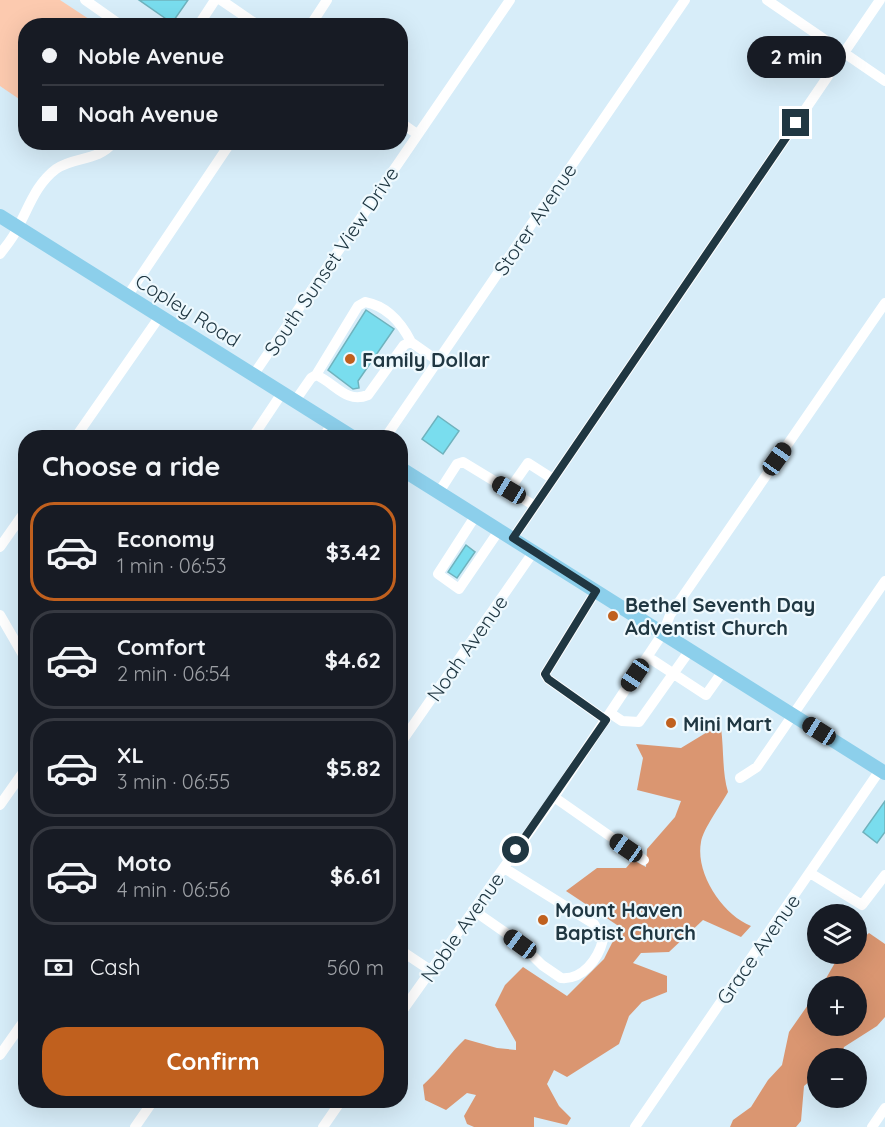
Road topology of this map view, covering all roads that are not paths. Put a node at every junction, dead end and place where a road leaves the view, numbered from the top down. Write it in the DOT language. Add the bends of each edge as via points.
graph roads {
  1 [pos="215,0"];
  2 [pos="221,0"];
  3 [pos="327,0"];
  4 [pos="510,0"];
  5 [pos="684,0"];
  6 [pos="767,0"];
  7 [pos="880,0"];
  8 [pos="89,1"];
  9 [pos="111,18"];
  10 [pos="203,18"];
  11 [pos="247,18"];
  12 [pos="315,18"];
  13 [pos="844,53"];
  14 [pos="885,81"];
  15 [pos="408,128"];
  16 [pos="417,134"];
  17 [pos="408,147"];
  18 [pos="105,150"];
  19 [pos="226,150"];
  20 [pos="406,150"];
  21 [pos="0,216"];
  22 [pos="18,227"];
  23 [pos="0,254"];
  24 [pos="128,295"];
  25 [pos="885,303"];
  26 [pos="160,315"];
  27 [pos="411,342"];
  28 [pos="438,361"];
  29 [pos="254,374"];
  30 [pos="316,375"];
  31 [pos="282,393"];
  32 [pos="295,401"];
  33 [pos="332,424"];
  34 [pos="81,430"];
  35 [pos="257,430"];
  36 [pos="328,430"];
  37 [pos="341,430"];
  38 [pos="391,430"];
  39 [pos="408,473"];
  40 [pos="553,479"];
  41 [pos="509,490"];
  42 [pos="439,492"];
  43 [pos="535,506"];
  44 [pos="476,515"];
  45 [pos="18,521"];
  46 [pos="500,529"];
  47 [pos="513,538"];
  48 [pos="0,547"];
  49 [pos="534,551"];
  50 [pos="885,581"];
  51 [pos="596,591"];
  52 [pos="0,615"];
  53 [pos="663,633"];
  54 [pos="18,646"];
  55 [pos="690,650"];
  56 [pos="648,657"];
  57 [pos="723,671"];
  58 [pos="673,674"];
  59 [pos="793,714"];
  60 [pos="608,716"];
  61 [pos="408,732"];
  62 [pos="883,771"];
  63 [pos="740,778"];
  64 [pos="18,779"];
  65 [pos="554,797"];
  66 [pos="0,805"];
  67 [pos="644,860"];
  68 [pos="504,868"];
  69 [pos="810,873"];
  70 [pos="885,875"];
  71 [pos="473,910"];
  72 [pos="408,955"];
  73 [pos="430,970"];
  74 [pos="408,1002"];
  75 [pos="18,1029"];
  76 [pos="0,1055"];
  77 [pos="148,1108"];
  78 [pos="337,1108"];
  79 [pos="885,1108"];
  80 [pos="326,1126"];
  81 [pos="135,1127"];
  82 [pos="635,1127"];
  83 [pos="872,1127"];
  1 -- 10 [label="street"];
  2 -- 11 [label="street"];
  3 -- 12 [label="street"];
  4 -- 16 [label="street, South Sunset View Drive"];
  5 -- 28 [label="street, Storer Avenue"];
  6 -- 13 [label="street"];
  7 -- 13 [label="street"];
  8 -- 9 [label="street"];
  13 -- 14 [label="street"];
  13 -- 40 [label="street"];
  15 -- 16 [label="street"];
  16 -- 17 [label="street, South Sunset View Drive"];
  18 -- 22 [label="street" via="69,163 44,179"];
  19 -- 24 [label="street"];
  20 -- 29 [label="street, South Sunset View Drive"];
  21 -- 22 [label="main road, Copley Road"];
  22 -- 23 [label="street"];
  22 -- 24 [label="main road, Copley Road"];
  24 -- 26 [label="main road, Copley Road"];
  25 -- 53 [label="street, Noble Avenue" via="670,615"];
  26 -- 29 [label="main road, Copley Road"];
  26 -- 34 [label="street"];
  27 -- 28 [label="street"];
  27 -- 30 [label="street" via="404,345 368,395 360,398 349,397"];
  27 -- 30 [label="street" via="393,316 374,303 365,302 358,306"];
  28 -- 38 [label="street, Storer Avenue"];
  29 -- 31 [label="main road, Copley Road"];
  30 -- 32 [label="street"];
  31 -- 32 [label="main road, Copley Road"];
  31 -- 35 [label="street"];
  32 -- 33 [label="main road, Copley Road"];
  33 -- 36 [label="street"];
  33 -- 37 [label="main road, Copley Road"];
  39 -- 42 [label="main road"];
  40 -- 41 [label="street" via="528,463"];
  40 -- 43 [label="street"];
  41 -- 42 [label="street" via="463,462 457,464"];
  41 -- 43 [label="street"];
  42 -- 44 [label="main road"];
  43 -- 47 [label="street"];
  44 -- 46 [label="main road"];
  44 -- 46 [label="street" via="438,574 459,589"];
  45 -- 48 [label="street"];
  46 -- 47 [label="main road"];
  47 -- 49 [label="main road"];
  49 -- 51 [label="main road"];
  49 -- 61 [label="street, Noah Avenue"];
  50 -- 59 [label="street"];
  51 -- 53 [label="main road"];
  51 -- 60 [label="street" via="545,674"];
  52 -- 54 [label="street"];
  53 -- 55 [label="main road"];
  53 -- 56 [label="street, Noble Avenue"];
  55 -- 57 [label="main road"];
  55 -- 58 [label="street"];
  56 -- 58 [label="street"];
  56 -- 60 [label="street, Noble Avenue"];
  57 -- 58 [label="street" via="706,695"];
  57 -- 59 [label="main road"];
  58 -- 60 [label="street" via="639,722"];
  59 -- 62 [label="main road"];
  59 -- 63 [label="street" via="757,767"];
  60 -- 65 [label="street, Noble Avenue"];
  62 -- 69 [label="street, Grace Avenue"];
  64 -- 66 [label="street"];
  65 -- 67 [label="street"];
  65 -- 68 [label="street, Noble Avenue"];
  68 -- 71 [label="street, Noble Avenue"];
  68 -- 71 [label="street" via="594,924 603,940 592,962 576,976 561,978"];
  69 -- 70 [label="street" via="862,905"];
  69 -- 82 [label="street, Grace Avenue"];
  71 -- 73 [label="street, Noble Avenue"];
  72 -- 73 [label="street"];
  73 -- 74 [label="street, Noble Avenue"];
  75 -- 76 [label="street"];
  77 -- 81 [label="street"];
  78 -- 80 [label="street"];
  79 -- 83 [label="street"];
}
